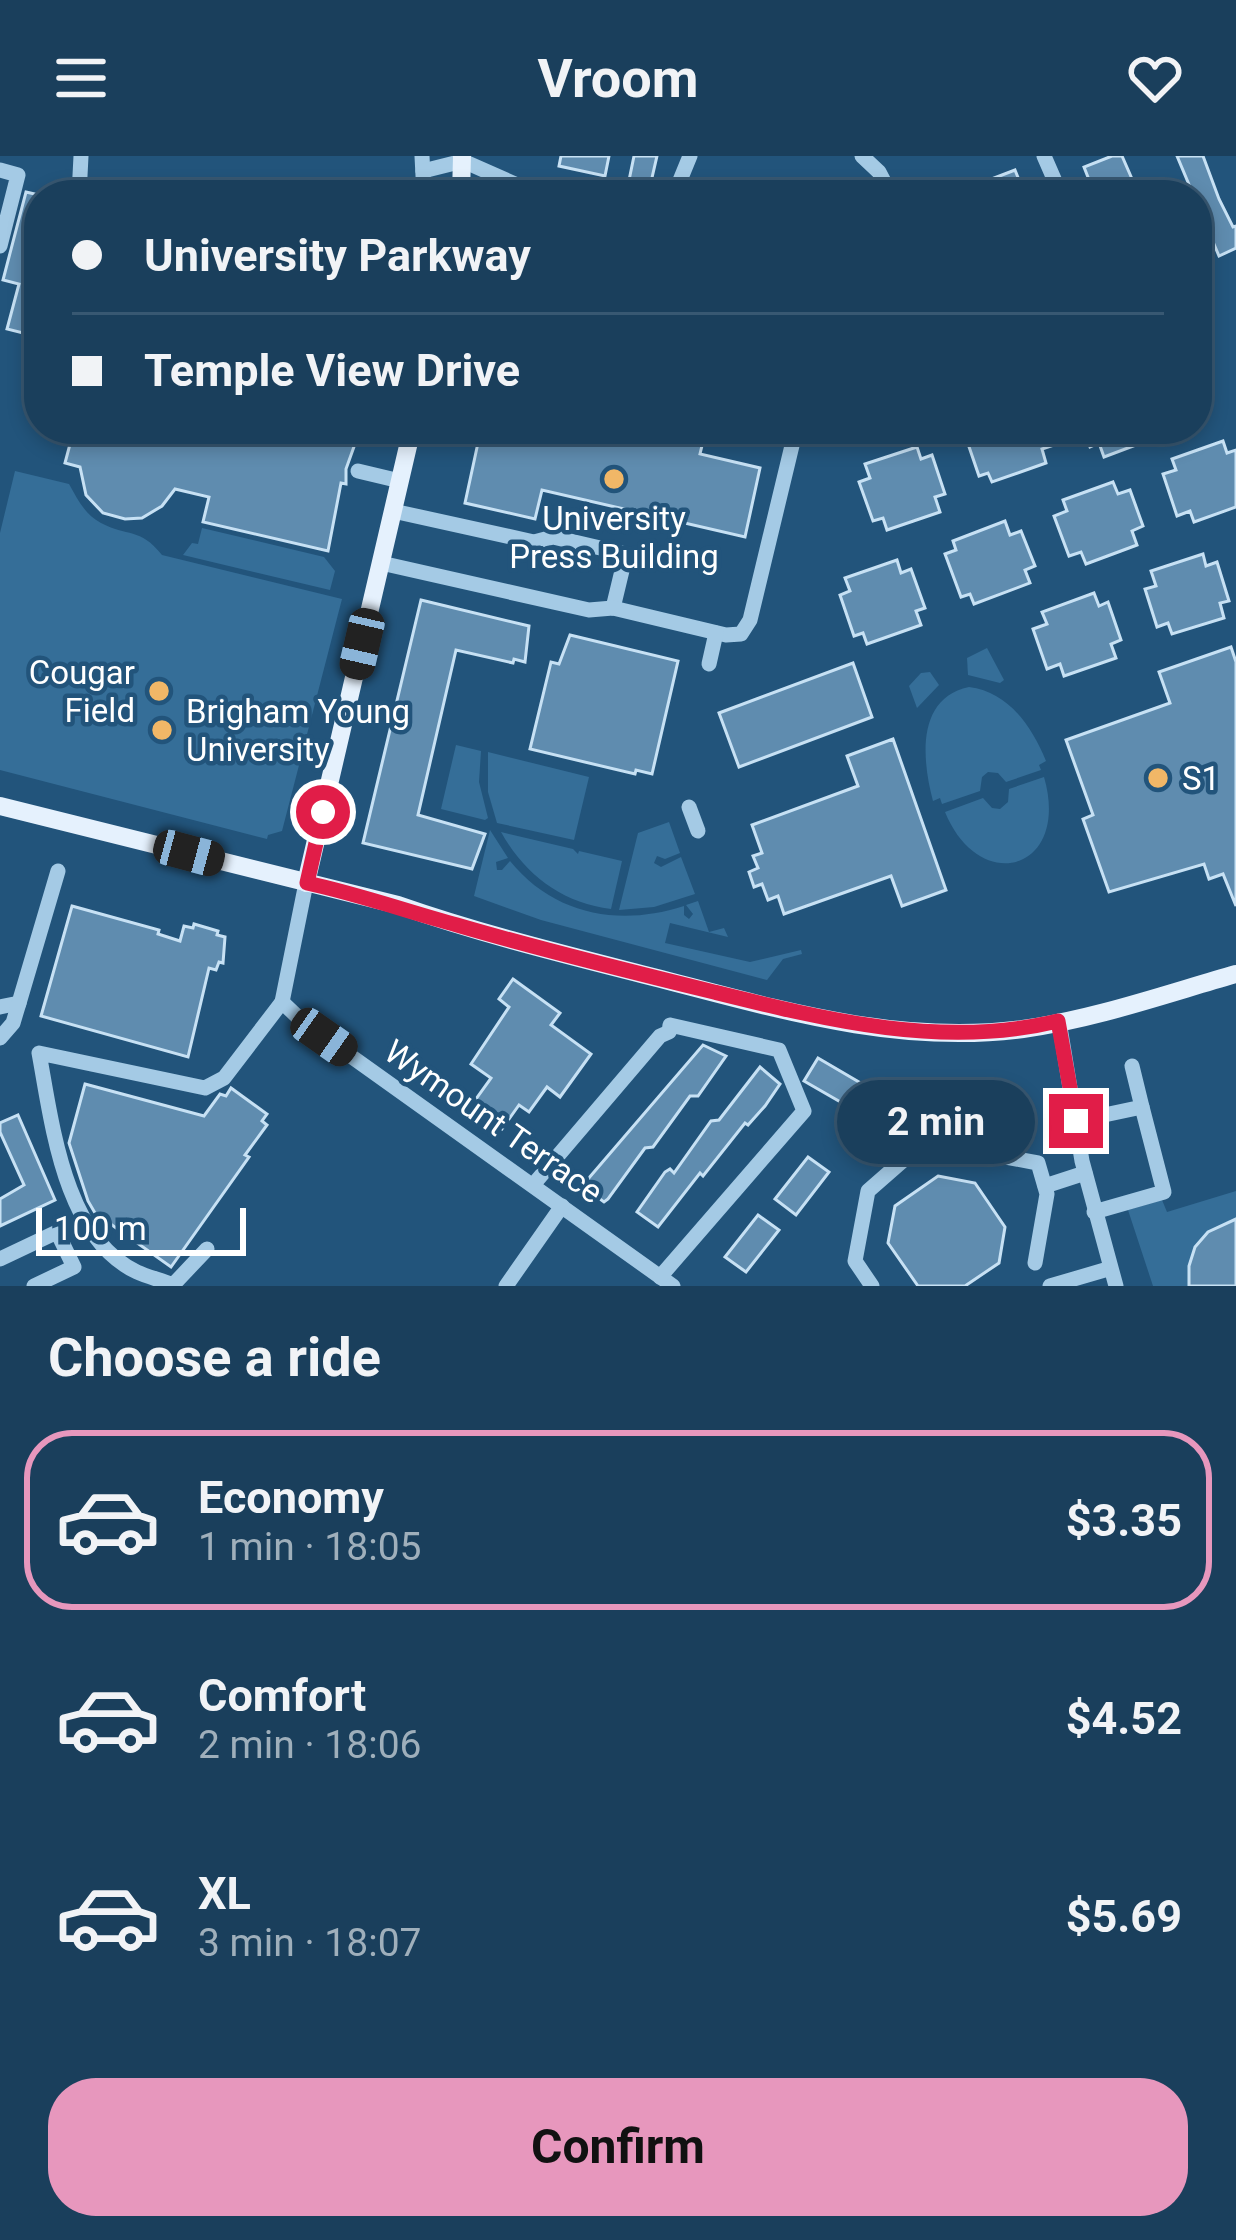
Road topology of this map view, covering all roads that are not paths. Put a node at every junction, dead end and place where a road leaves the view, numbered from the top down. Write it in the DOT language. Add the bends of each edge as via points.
graph roads {
  1 [pos="862,156"];
  2 [pos="462,159"];
  3 [pos="423,164"];
  4 [pos="0,170"];
  5 [pos="508,180"];
  6 [pos="883,180"];
  7 [pos="0,246"];
  8 [pos="409,444"];
  9 [pos="792,444"];
  10 [pos="358,471"];
  11 [pos="400,481"];
  12 [pos="393,511"];
  13 [pos="381,562"];
  14 [pos="613,608"];
  15 [pos="716,633"];
  16 [pos="709,664"];
  17 [pos="0,806"];
  18 [pos="689,807"];
  19 [pos="698,831"];
  20 [pos="58,871"];
  21 [pos="307,883"];
  22 [pos="1236,974"];
  23 [pos="282,1002"];
  24 [pos="19,1003"];
  25 [pos="0,1007"];
  26 [pos="1058,1021"];
  27 [pos="0,1038"];
  28 [pos="1132,1066"];
  29 [pos="1142,1107"];
  30 [pos="1076,1121"];
  31 [pos="1085,1173"];
  32 [pos="533,1185"];
  33 [pos="1045,1186"];
  34 [pos="562,1206"];
  35 [pos="1094,1212"];
  36 [pos="207,1249"];
  37 [pos="0,1259"];
  38 [pos="1035,1263"];
  39 [pos="1108,1269"];
  40 [pos="666,1281"];
  41 [pos="34,1286"];
  42 [pos="506,1286"];
  43 [pos="872,1286"];
  44 [pos="1050,1286"];
  45 [pos="1116,1286"];
  1 -- 6 [label="street"];
  2 -- 3 [label="street"];
  2 -- 5 [label="street"];
  4 -- 7 [label="street" via="18,175"];
  8 -- 11 [label="main road"];
  9 -- 15 [label="street" via="751,620 741,634"];
  10 -- 11 [label="street"];
  11 -- 12 [label="main road"];
  12 -- 13 [label="main road"];
  12 -- 14 [label="street" via="626,554"];
  13 -- 14 [label="street" via="589,610"];
  13 -- 21 [label="main road"];
  14 -- 15 [label="street"];
  15 -- 16 [label="street"];
  17 -- 21 [label="main road"];
  18 -- 19 [label="street"];
  20 -- 24 [label="street"];
  21 -- 23 [label="street"];
  21 -- 26 [label="main road" via="836,1022 970,1031"];
  22 -- 26 [label="main road"];
  23 -- 32 [label="street, Wymount Terrace"];
  23 -- 36 [label="street" via="224,1078 205,1088 39,1053 58,1154 92,1232 132,1270 173,1285"];
  24 -- 25 [label="street"];
  24 -- 27 [label="street"];
  26 -- 30 [label="street"];
  28 -- 29 [label="street"];
  29 -- 30 [label="street"];
  29 -- 35 [label="street" via="1164,1192"];
  30 -- 31 [label="street"];
  31 -- 33 [label="street"];
  31 -- 35 [label="street"];
  32 -- 34 [label="street, Wymount Terrace"];
  32 -- 40 [label="street" via="674,1025 779,1050 801,1114"];
  33 -- 38 [label="street"];
  33 -- 43 [label="street" via="1039,1163 1029,1158 925,1142 868,1191 855,1261"];
  34 -- 40 [label="street, Wymount Terrace"];
  34 -- 42 [label="street"];
  35 -- 39 [label="street"];
  37 -- 41 [label="street" via="57,1232 74,1268"];
  39 -- 44 [label="street"];
  39 -- 45 [label="street"];
}
